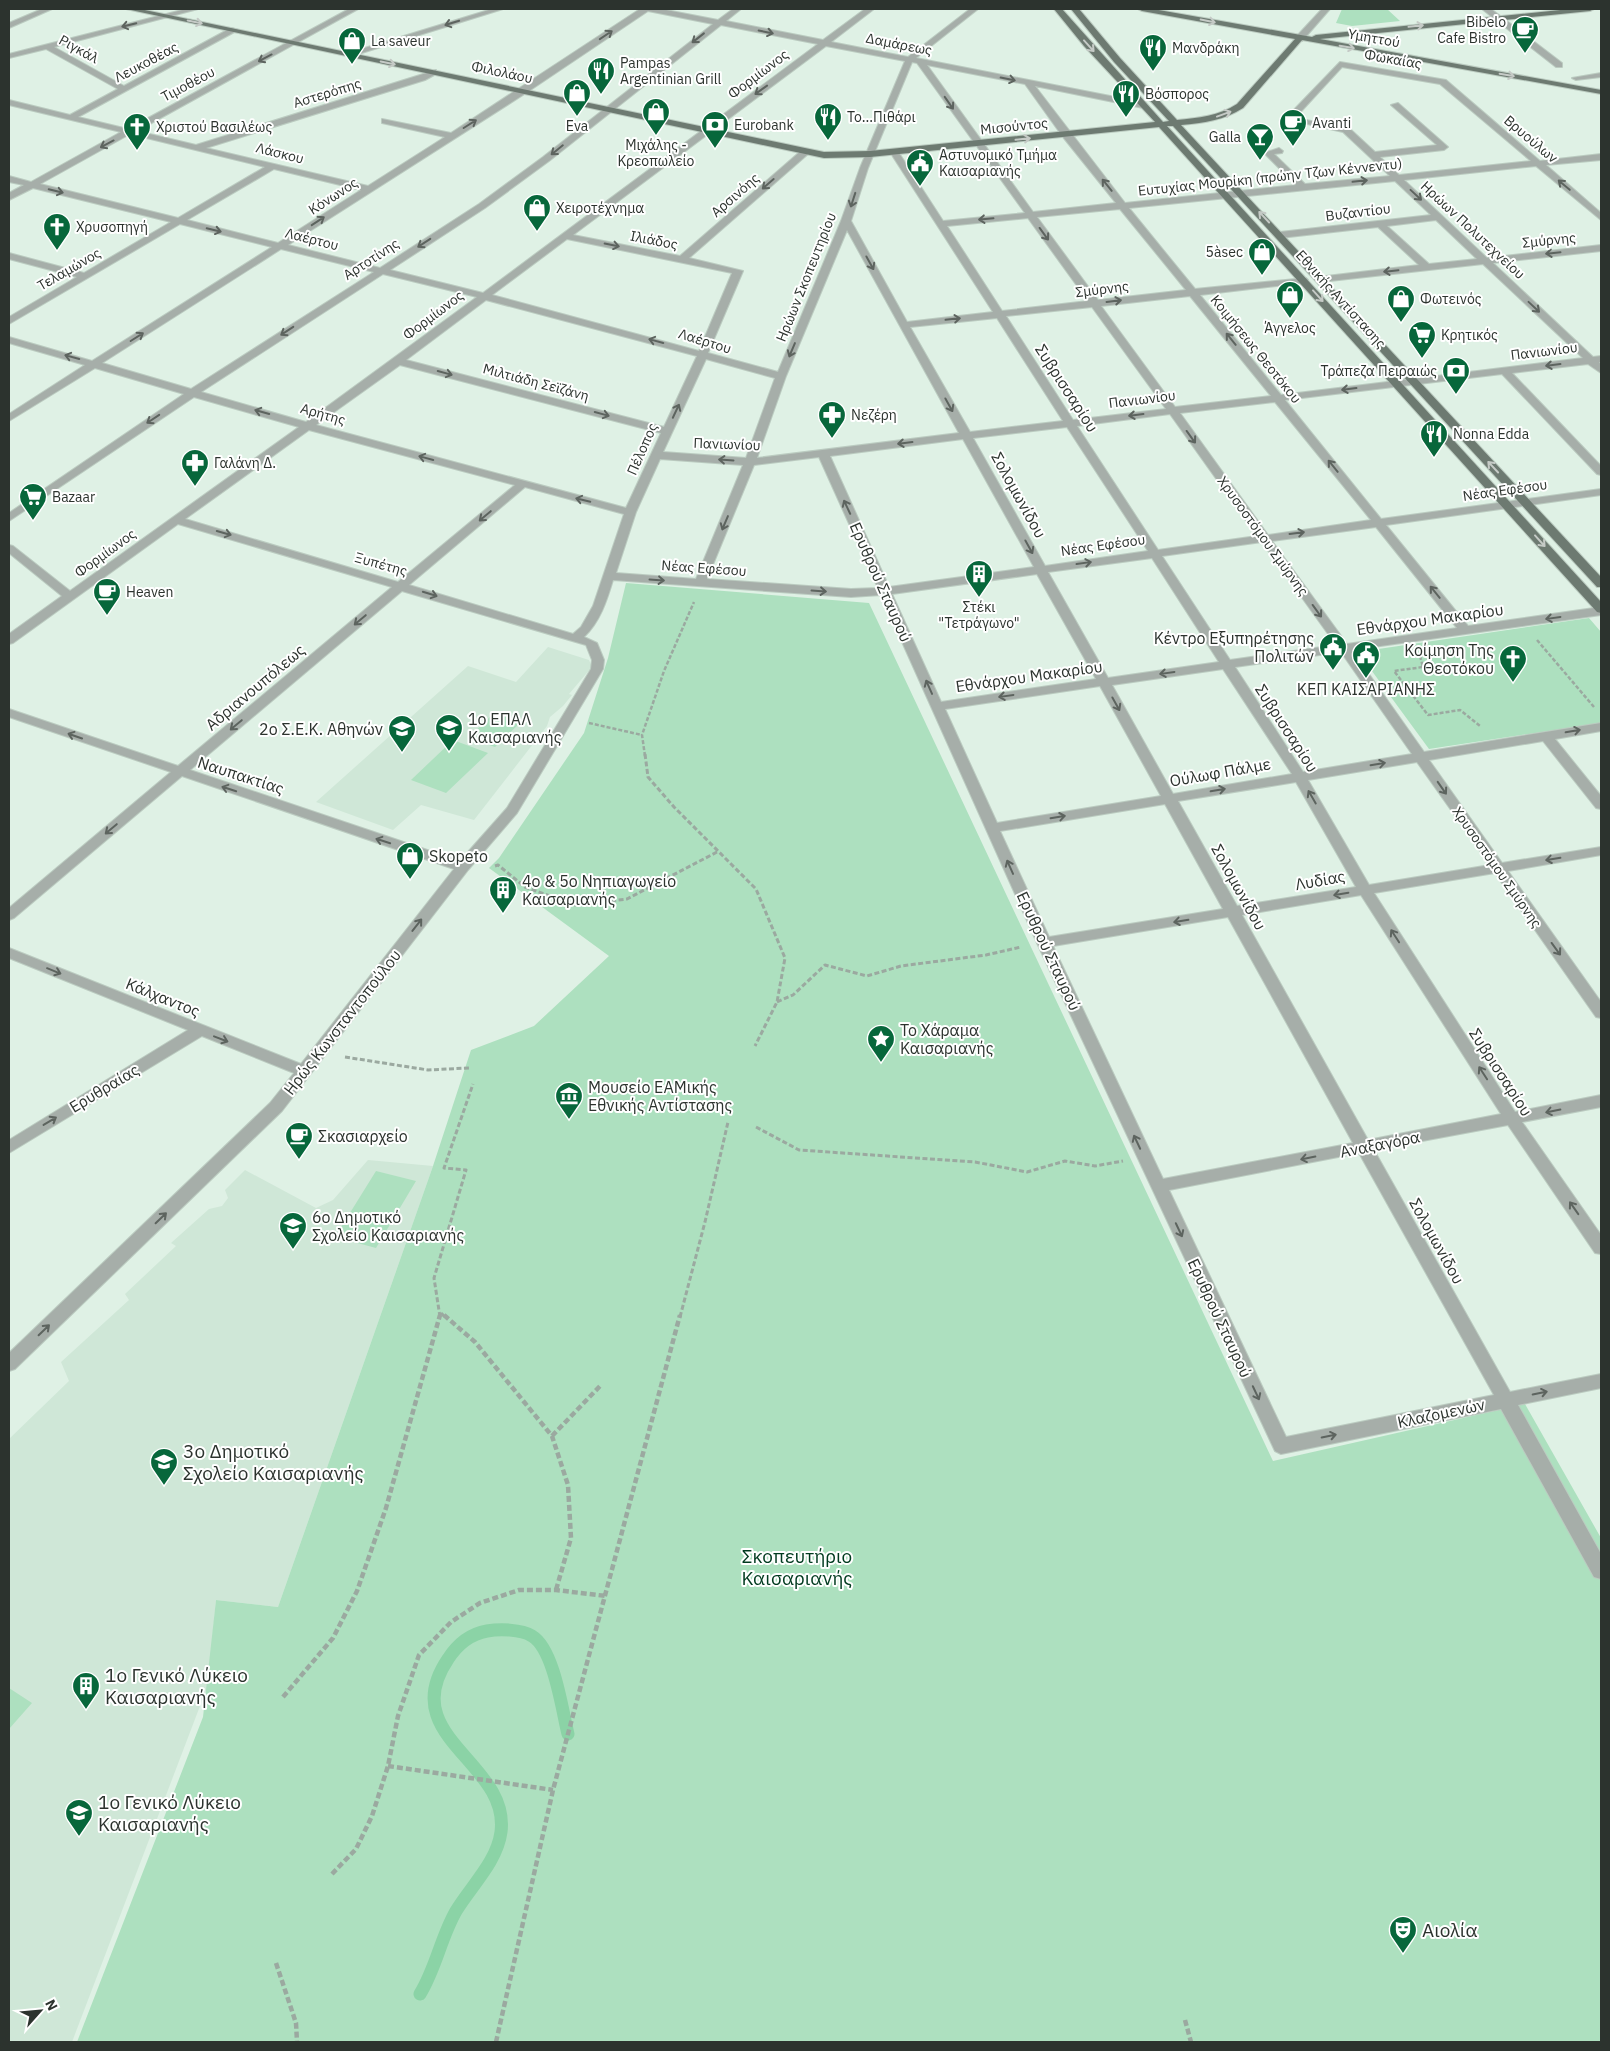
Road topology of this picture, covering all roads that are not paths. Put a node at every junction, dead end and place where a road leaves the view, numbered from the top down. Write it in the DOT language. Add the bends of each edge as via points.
graph roads {
  1 [pos="48,9"];
  2 [pos="130,9"];
  3 [pos="194,9"];
  4 [pos="354,9"];
  5 [pos="499,9"];
  6 [pos="645,9"];
  7 [pos="650,9"];
  8 [pos="737,9"];
  9 [pos="870,9"];
  10 [pos="974,9"];
  11 [pos="1058,9"];
  12 [pos="1091,9"];
  13 [pos="1142,9"];
  14 [pos="1186,9"];
  15 [pos="1326,9"];
  16 [pos="1486,9"];
  17 [pos="1590,9"];
  18 [pos="1078,12"];
  19 [pos="165,16"];
  20 [pos="1498,17"];
  21 [pos="718,22"];
  22 [pos="9,26"];
  23 [pos="234,30"];
  24 [pos="1307,30"];
  25 [pos="1332,34"];
  26 [pos="1299,39"];
  27 [pos="293,43"];
  28 [pos="824,44"];
  29 [pos="47,46"];
  30 [pos="348,54"];
  31 [pos="9,56"];
  32 [pos="1470,59"];
  33 [pos="909,60"];
  34 [pos="921,63"];
  35 [pos="1559,66"];
  36 [pos="433,72"];
  37 [pos="1601,75"];
  38 [pos="1566,76"];
  39 [pos="1576,78"];
  40 [pos="1442,82"];
  41 [pos="1601,82"];
  42 [pos="1028,83"];
  43 [pos="124,90"];
  44 [pos="523,91"];
  45 [pos="1601,92"];
  46 [pos="9,103"];
  47 [pos="1143,105"];
  48 [pos="1395,105"];
  49 [pos="607,109"];
  50 [pos="72,117"];
  51 [pos="1289,120"];
  52 [pos="385,121"];
  53 [pos="1177,124"];
  54 [pos="1161,125"];
  55 [pos="707,130"];
  56 [pos="131,131"];
  57 [pos="1066,135"];
  58 [pos="452,136"];
  59 [pos="978,144"];
  60 [pos="199,147"];
  61 [pos="1279,151"];
  62 [pos="805,152"];
  63 [pos="894,152"];
  64 [pos="870,154"];
  65 [pos="1374,155"];
  66 [pos="1601,157"];
  67 [pos="1538,163"];
  68 [pos="274,165"];
  69 [pos="1397,178"];
  70 [pos="9,179"];
  71 [pos="31,185"];
  72 [pos="1303,187"];
  73 [pos="369,189"];
  74 [pos="1242,193"];
  75 [pos="1226,195"];
  76 [pos="9,197"];
  77 [pos="1123,206"];
  78 [pos="1030,216"];
  79 [pos="1438,217"];
  80 [pos="1601,217"];
  81 [pos="179,221"];
  82 [pos="846,221"];
  83 [pos="941,224"];
  84 [pos="1379,224"];
  85 [pos="1280,235"];
  86 [pos="565,236"];
  87 [pos="280,246"];
  88 [pos="1601,248"];
  89 [pos="9,256"];
  90 [pos="683,259"];
  91 [pos="1486,261"];
  92 [pos="1426,268"];
  93 [pos="382,270"];
  94 [pos="738,271"];
  95 [pos="84,276"];
  96 [pos="1321,279"];
  97 [pos="1303,280"];
  98 [pos="1192,292"];
  99 [pos="484,296"];
  100 [pos="1094,303"];
  101 [pos="1000,314"];
  102 [pos="9,321"];
  103 [pos="904,324"];
  104 [pos="9,340"];
  105 [pos="702,356"];
  106 [pos="1596,359"];
  107 [pos="398,361"];
  108 [pos="96,363"];
  109 [pos="1601,370"];
  110 [pos="1504,371"];
  111 [pos="782,376"];
  112 [pos="1415,381"];
  113 [pos="1398,384"];
  114 [pos="194,392"];
  115 [pos="1278,398"];
  116 [pos="1172,411"];
  117 [pos="9,418"];
  118 [pos="1070,423"];
  119 [pos="308,426"];
  120 [pos="667,431"];
  121 [pos="966,436"];
  122 [pos="822,453"];
  123 [pos="656,455"];
  124 [pos="750,462"];
  125 [pos="1601,472"];
  126 [pos="522,484"];
  127 [pos="1601,492"];
  128 [pos="1526,502"];
  129 [pos="1507,505"];
  130 [pos="630,512"];
  131 [pos="9,518"];
  132 [pos="177,520"];
  133 [pos="1378,523"];
  134 [pos="1264,537"];
  135 [pos="9,548"];
  136 [pos="1154,552"];
  137 [pos="1041,569"];
  138 [pos="608,576"];
  139 [pos="700,583"];
  140 [pos="1601,584"];
  141 [pos="401,586"];
  142 [pos="886,591"];
  143 [pos="69,597"];
  144 [pos="1601,610"];
  145 [pos="1465,630"];
  146 [pos="576,638"];
  147 [pos="9,640"];
  148 [pos="1344,648"];
  149 [pos="1227,664"];
  150 [pos="1104,682"];
  151 [pos="937,706"];
  152 [pos="9,713"];
  153 [pos="1601,727"];
  154 [pos="1546,736"];
  155 [pos="1421,757"];
  156 [pos="178,772"];
  157 [pos="1300,777"];
  158 [pos="1169,798"];
  159 [pos="1601,805"];
  160 [pos="992,828"];
  161 [pos="1601,851"];
  162 [pos="463,867"];
  163 [pos="1497,868"];
  164 [pos="1366,890"];
  165 [pos="1233,912"];
  166 [pos="9,914"];
  167 [pos="1044,943"];
  168 [pos="9,953"];
  169 [pos="1601,1013"];
  170 [pos="200,1030"];
  171 [pos="305,1071"];
  172 [pos="1601,1101"];
  173 [pos="1512,1119"];
  174 [pos="9,1146"];
  175 [pos="1364,1147"];
  176 [pos="1158,1186"];
  177 [pos="1601,1248"];
  178 [pos="9,1364"];
  179 [pos="1601,1381"];
  180 [pos="1506,1400"];
  181 [pos="1281,1446"];
  182 [pos="1601,1571"];
  1 -- 22 [label="street"];
  2 -- 19 [label="main road, Φιλολάου"];
  3 -- 19 [label="street"];
  4 -- 27 [label="street, Τιμοθέου"];
  5 -- 30 [label="street, one-way"];
  44 -- 6 [label="street, Κόνωνος, one-way"];
  7 -- 21 [label="street, Δαμάρεως"];
  8 -- 21 [label="street, Αρτοτίνης"];
  9 -- 28 [label="street, Φορμίωνος"];
  10 -- 33 [label="street, Ηρώων Σκοπευτηρίου"];
  11 -- 47 [label="main road, Εθνικής Αντίστασης, one-way"];
  12 -- 18 [label="main road"];
  13 -- 26 [label="main road, Υμηττού, one-way"];
  14 -- 24 [label="main road, Υμηττού"];
  15 -- 24 [label="street"];
  16 -- 20 [label="street"];
  17 -- 20 [label="main road"];
  18 -- 53 [label="main road, Εθνικής Αντίστασης" via="1117,60"];
  19 -- 23 [label="main road, Φιλολάου, one-way"];
  19 -- 29 [label="street, one-way"];
  25 -- 20 [label="main road, one-way"];
  20 -- 35 [label="street"];
  21 -- 28 [label="street, Δαμάρεως, one-way"];
  21 -- 49 [label="street, Αρτοτίνης, one-way"];
  23 -- 27 [label="main road, Φιλολάου"];
  23 -- 43 [label="street, Λευκοθέας"];
  24 -- 25 [label="main road, Υμηττού"];
  24 -- 26 [label="street"];
  25 -- 26 [label="main road"];
  25 -- 32 [label="main road, Υμηττού"];
  26 -- 45 [label="main road, Υμηττού, one-way"];
  53 -- 26 [label="main road, Μισούντος, one-way" via="1220,115 1240,106"];
  27 -- 30 [label="main road, Φιλολάου"];
  27 -- 56 [label="street, Τιμοθέου, one-way"];
  28 -- 33 [label="street, Δαμάρεως"];
  28 -- 55 [label="street, Φορμίωνος, one-way"];
  29 -- 31 [label="street"];
  29 -- 43 [label="street, Ριγκάλ"];
  30 -- 36 [label="main road, Φιλολάου, one-way"];
  33 -- 34 [label="street, Δαμάρεως"];
  33 -- 64 [label="street, Ηρώων Σκοπευτηρίου"];
  34 -- 42 [label="street, Δαμάρεως, one-way"];
  34 -- 59 [label="street, Χρυσοστόμου Σμύρνης, one-way"];
  36 -- 44 [label="main road, Φιλολάου"];
  36 -- 60 [label="street, Αστερόπης"];
  37 -- 39 [label="street"];
  38 -- 39 [label="main road"];
  39 -- 41 [label="main road"];
  40 -- 51 [label="street, Φωκαίας" via="1340,64"];
  40 -- 67 [label="street, Βρυούλων"];
  42 -- 47 [label="street, Δαμάρεως"];
  42 -- 57 [label="street, Κοιμήσεως Θεοτόκου"];
  43 -- 50 [label="street, Λευκοθέας"];
  44 -- 49 [label="main road, Φιλολάου"];
  58 -- 44 [label="street, Κόνωνος, one-way"];
  46 -- 50 [label="street, Λάσκου"];
  47 -- 54 [label="main road, Εθνικής Αντίστασης"];
  48 -- 65 [label="street" via="1444,147"];
  49 -- 55 [label="main road, Φιλολάου"];
  49 -- 93 [label="street, Αρτοτίνης, one-way" via="482,206"];
  50 -- 56 [label="street, Λάσκου"];
  51 -- 65 [label="street, Ηρώων Πολυτεχνείου" via="1346,130"];
  52 -- 58 [label="street"];
  53 -- 54 [label="main road, Μισούντος"];
  53 -- 74 [label="main road, Εθνικής Αντίστασης"];
  54 -- 57 [label="main road, Μισούντος"];
  54 -- 75 [label="main road, Εθνικής Αντίστασης"];
  55 -- 62 [label="main road, Φιλολάου"];
  55 -- 86 [label="street, Φορμίωνος"];
  56 -- 60 [label="street, Λάσκου"];
  56 -- 71 [label="street, Τιμοθέου, one-way"];
  59 -- 57 [label="main road, Μισούντος, one-way"];
  77 -- 57 [label="street, Κοιμήσεως Θεοτόκου, one-way"];
  58 -- 73 [label="street, Κόνωνος"];
  59 -- 63 [label="main road, Μισούντος"];
  59 -- 78 [label="street, Χρυσοστόμου Σμύρνης"];
  60 -- 68 [label="street, Λάσκου"];
  61 -- 72 [label="street" via="1268,153"];
  62 -- 64 [label="main road, Φιλολάου"];
  62 -- 90 [label="street, Αρσινόης, one-way"];
  63 -- 64 [label="main road, Μισούντος"];
  63 -- 83 [label="street, Συβρισσαρίου"];
  64 -- 82 [label="street, Ηρώων Σκοπευτηρίου, one-way"];
  65 -- 69 [label="street, Ηρώων Πολυτεχνείου"];
  66 -- 67 [label="street, Ευτυχίας Μουρίκη (πρώην Τζων Κέννεντυ)"];
  67 -- 69 [label="street, Ευτυχίας Μουρίκη (πρώην Τζων Κέννεντυ)"];
  80 -- 67 [label="street, Βρυούλων, one-way"];
  68 -- 73 [label="street, Λάσκου"];
  68 -- 81 [label="street, Τελαμώνος"];
  72 -- 69 [label="street, Ευτυχίας Μουρίκη (πρώην Τζων Κέννεντυ), one-way"];
  69 -- 79 [label="street, Ηρώων Πολυτεχνείου, one-way"];
  70 -- 71 [label="street, Λαέρτου"];
  71 -- 76 [label="street, Τιμοθέου"];
  71 -- 81 [label="street, Λαέρτου, one-way"];
  72 -- 74 [label="street, Ευτυχίας Μουρίκη (πρώην Τζων Κέννεντυ)"];
  87 -- 73 [label="street, Κόνωνος, one-way"];
  74 -- 75 [label="street, Ευτυχίας Μουρίκη (πρώην Τζων Κέννεντυ)"];
  85 -- 74 [label="main road, Εθνικής Αντίστασης, one-way"];
  75 -- 77 [label="street, Ευτυχίας Μουρίκη (πρώην Τζων Κέννεντυ)"];
  75 -- 97 [label="main road, Εθνικής Αντίστασης"];
  77 -- 78 [label="street, Ευτυχίας Μουρίκη (πρώην Τζων Κέννεντυ)"];
  77 -- 98 [label="street, Κοιμήσεως Θεοτόκου"];
  78 -- 83 [label="street, Ευτυχίας Μουρίκη (πρώην Τζων Κέννεντυ), one-way"];
  78 -- 100 [label="street, Χρυσοστόμου Σμύρνης, one-way"];
  79 -- 84 [label="street, Βυζαντίου"];
  79 -- 91 [label="street, Ηρώων Πολυτεχνείου"];
  81 -- 87 [label="street, Λαέρτου, one-way"];
  81 -- 95 [label="street, Τελαμώνος"];
  82 -- 103 [label="street, Σολομωνίδου, one-way"];
  82 -- 111 [label="street, Ηρώων Σκοπευτηρίου, one-way"];
  83 -- 101 [label="street, Συβρισσαρίου"];
  84 -- 85 [label="street, Βυζαντίου"];
  84 -- 92 [label="street"];
  85 -- 96 [label="main road, Εθνικής Αντίστασης"];
  86 -- 90 [label="street, Ιλιάδος, one-way"];
  86 -- 99 [label="street, Φορμίωνος"];
  87 -- 93 [label="street, Λαέρτου"];
  108 -- 87 [label="street, Κόνωνος, one-way"];
  88 -- 91 [label="street, Σμύρνης, one-way"];
  89 -- 95 [label="street"];
  90 -- 94 [label="street, Ιλιάδος"];
  91 -- 92 [label="street, Σμύρνης"];
  91 -- 106 [label="street, Ηρώων Πολυτεχνείου, one-way"];
  92 -- 96 [label="street, Σμύρνης, one-way"];
  93 -- 99 [label="street, Λαέρτου"];
  93 -- 114 [label="street, Αρτοτίνης, one-way"];
  94 -- 105 [label="street, Πέλοπος"];
  95 -- 102 [label="street, Τελαμώνος"];
  96 -- 112 [label="main road, Εθνικής Αντίστασης"];
  97 -- 98 [label="street, Σμύρνης"];
  97 -- 113 [label="main road, Εθνικής Αντίστασης, one-way"];
  100 -- 98 [label="street, Σμύρνης, one-way"];
  115 -- 98 [label="street, Κοιμήσεως Θεοτόκου, one-way"];
  105 -- 99 [label="street, Λαέρτου, one-way"];
  99 -- 107 [label="street, Φορμίωνος"];
  100 -- 101 [label="street, Σμύρνης"];
  100 -- 116 [label="street, Χρυσοστόμου Σμύρνης"];
  103 -- 101 [label="street, Σμύρνης, one-way"];
  101 -- 118 [label="street, Συβρισσαρίου"];
  103 -- 121 [label="street, Σολομωνίδου, one-way"];
  108 -- 104 [label="street, Αρήτης, one-way"];
  105 -- 111 [label="street, Λαέρτου"];
  120 -- 105 [label="street, Πέλοπος, one-way"];
  106 -- 109 [label="street, Ηρώων Πολυτεχνείου"];
  106 -- 110 [label="street, Πανιωνίου, one-way"];
  107 -- 119 [label="street, Φορμίωνος"];
  107 -- 120 [label="street, Μιλτιάδη Σεϊζάνη, one-way"];
  108 -- 114 [label="street, Αρήτης"];
  108 -- 117 [label="street, Κόνωνος"];
  110 -- 112 [label="street, Πανιωνίου"];
  110 -- 125 [label="street"];
  111 -- 124 [label="street, Ηρώων Σκοπευτηρίου"];
  112 -- 113 [label="street, Πανιωνίου"];
  128 -- 112 [label="main road, Εθνικής Αντίστασης, one-way"];
  113 -- 115 [label="street, Πανιωνίου, one-way"];
  113 -- 129 [label="main road, Εθνικής Αντίστασης"];
  119 -- 114 [label="street, Αρήτης, one-way"];
  114 -- 131 [label="street, Αρτοτίνης, one-way"];
  115 -- 116 [label="street, Πανιωνίου"];
  133 -- 115 [label="street, Κοιμήσεως Θεοτόκου, one-way"];
  116 -- 118 [label="street, Πανιωνίου, one-way"];
  116 -- 134 [label="street, Χρυσοστόμου Σμύρνης, one-way"];
  118 -- 121 [label="street, Πανιωνίου"];
  118 -- 136 [label="street, Συβρισσαρίου"];
  126 -- 119 [label="street, Αρήτης, one-way"];
  119 -- 132 [label="street, Φορμίωνος"];
  120 -- 123 [label="street, Πέλοπος"];
  121 -- 122 [label="street, Πανιωνίου, one-way"];
  121 -- 137 [label="street, Σολομωνίδου, one-way"];
  122 -- 124 [label="street, Πανιωνίου"];
  142 -- 122 [label="street, Ερυθρού Σταυρού, one-way"];
  124 -- 123 [label="street, Πανιωνίου, one-way"];
  123 -- 130 [label="street, Πέλοπος"];
  124 -- 139 [label="street, Ηρώων Σκοπευτηρίου, one-way"];
  130 -- 126 [label="street, Αρήτης, one-way"];
  126 -- 141 [label="street, Αδριανουπόλεως, one-way"];
  127 -- 128 [label="street, Νέας Εφέσου"];
  128 -- 129 [label="street, Νέας Εφέσου"];
  128 -- 140 [label="main road, Εθνικής Αντίστασης"];
  129 -- 133 [label="street, Νέας Εφέσου"];
  129 -- 144 [label="main road, Εθνικής Αντίστασης, one-way"];
  130 -- 138 [label="street, Πέλοπος"];
  132 -- 141 [label="street, Ξυπέτης, one-way"];
  132 -- 143 [label="street, Φορμίωνος"];
  134 -- 133 [label="street, Νέας Εφέσου, one-way"];
  145 -- 133 [label="street, Κοιμήσεως Θεοτόκου, one-way"];
  134 -- 136 [label="street, Νέας Εφέσου"];
  134 -- 148 [label="street, Χρυσοστόμου Σμύρνης, one-way"];
  135 -- 143 [label="street"];
  137 -- 136 [label="street, Νέας Εφέσου, one-way"];
  136 -- 149 [label="street, Συβρισσαρίου"];
  137 -- 142 [label="street, Νέας Εφέσου"];
  137 -- 150 [label="street, Σολομωνίδου"];
  138 -- 139 [label="street, Νέας Εφέσου, one-way"];
  138 -- 146 [label="street, Πέλοπος" via="599,606 586,629"];
  139 -- 142 [label="street, Νέας Εφέσου, one-way" via="851,593"];
  141 -- 146 [label="street, Ξυπέτης, one-way"];
  141 -- 156 [label="street, Αδριανουπόλεως, one-way"];
  151 -- 142 [label="street, Ερυθρού Σταυρού, one-way"];
  143 -- 147 [label="street, Φορμίωνος"];
  144 -- 145 [label="street, Εθνάρχου Μακαρίου, one-way"];
  145 -- 148 [label="street, Εθνάρχου Μακαρίου"];
  146 -- 162 [label="street, Ηρώς Κωνσταντοπούλου" via="591,643 598,660 597,669 512,810"];
  148 -- 149 [label="street, Εθνάρχου Μακαρίου"];
  148 -- 155 [label="street, Χρυσοστόμου Σμύρνης"];
  149 -- 150 [label="street, Εθνάρχου Μακαρίου, one-way"];
  149 -- 157 [label="street, Συβρισσαρίου"];
  150 -- 151 [label="street, Εθνάρχου Μακαρίου, one-way"];
  150 -- 158 [label="street, Σολομωνίδου, one-way"];
  151 -- 160 [label="street, Ερυθρού Σταυρού"];
  156 -- 152 [label="street, Ναυπακτίας, one-way"];
  154 -- 153 [label="street, Ούλωφ Πάλμε, one-way"];
  154 -- 155 [label="street, Ούλωφ Πάλμε"];
  154 -- 159 [label="street"];
  157 -- 155 [label="street, Ούλωφ Πάλμε, one-way"];
  155 -- 163 [label="street, Χρυσοστόμου Σμύρνης, one-way"];
  162 -- 156 [label="street, Ναυπακτίας, one-way"];
  156 -- 166 [label="street, Αδριανουπόλεως, one-way"];
  158 -- 157 [label="street, Ούλωφ Πάλμε, one-way"];
  164 -- 157 [label="street, Συβρισσαρίου, one-way"];
  160 -- 158 [label="street, Ούλωφ Πάλμε, one-way"];
  158 -- 165 [label="street, Σολομωνίδου"];
  167 -- 160 [label="street, Ερυθρού Σταυρού, one-way"];
  161 -- 163 [label="street, Λυδίας, one-way"];
  171 -- 162 [label="street, Ηρώς Κωνσταντοπούλου, one-way"];
  163 -- 164 [label="street, Λυδίας"];
  163 -- 169 [label="street, Χρυσοστόμου Σμύρνης, one-way"];
  164 -- 165 [label="street, Λυδίας, one-way"];
  173 -- 164 [label="street, Συβρισσαρίου, one-way"];
  165 -- 167 [label="street, Λυδίας, one-way"];
  165 -- 175 [label="street, Σολομωνίδου"];
  176 -- 167 [label="street, Ερυθρού Σταυρού, one-way"];
  168 -- 170 [label="street, Κάλχαντος, one-way"];
  170 -- 171 [label="street, Κάλχαντος, one-way"];
  174 -- 170 [label="street, Ερυθραίας, one-way"];
  178 -- 171 [label="street, Ηρώς Κωνσταντοπούλου, one-way" via="276,1107"];
  172 -- 173 [label="street, Αναξαγόρα, one-way"];
  173 -- 175 [label="street, Αναξαγόρα"];
  177 -- 173 [label="street, Συβρισσαρίου, one-way"];
  175 -- 176 [label="street, Αναξαγόρα, one-way"];
  175 -- 180 [label="street, Σολομωνίδου"];
  176 -- 181 [label="street, Ερυθρού Σταυρού, one-way"];
  180 -- 179 [label="street, Κλαζομενών, one-way"];
  181 -- 180 [label="street, Κλαζομενών, one-way"];
  180 -- 182 [label="street, Σολομωνίδου"];
}
